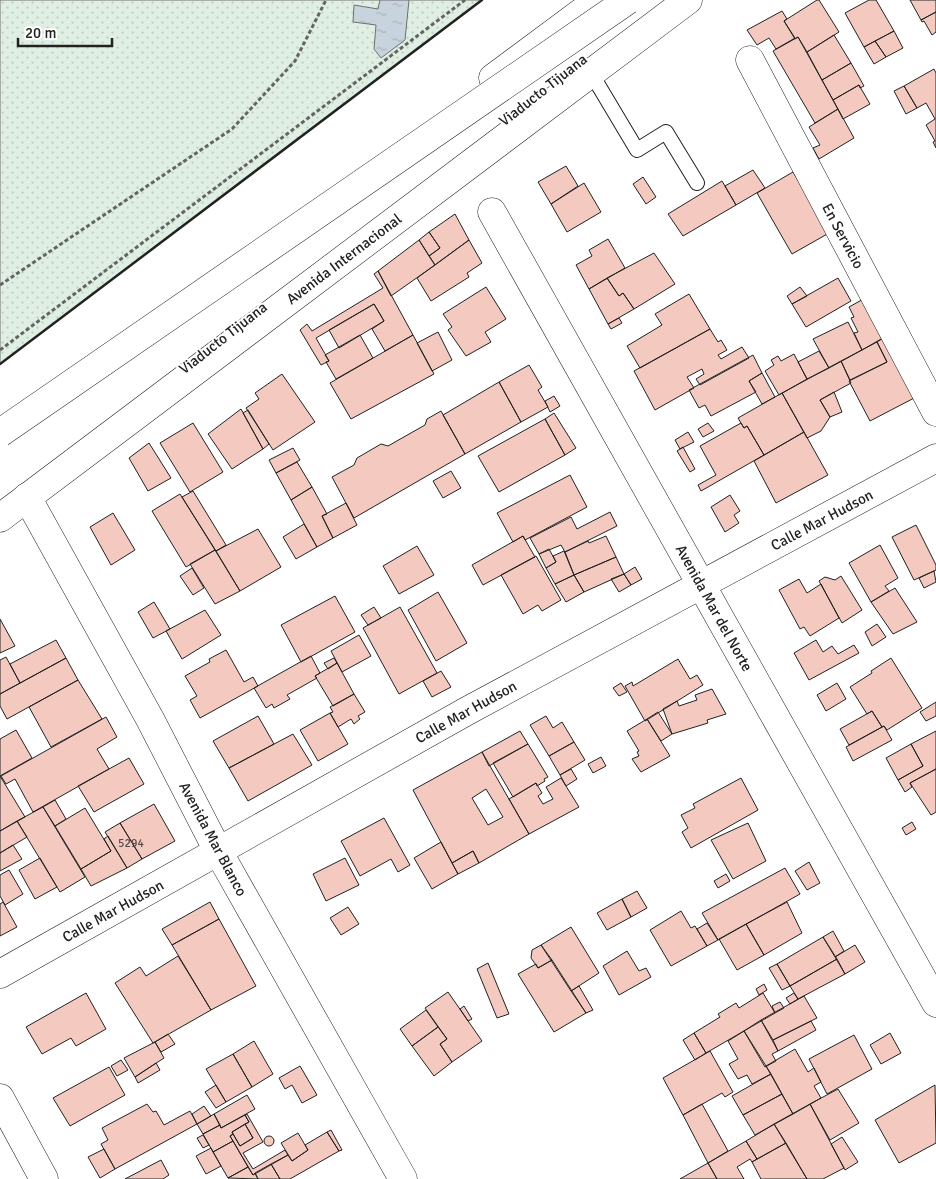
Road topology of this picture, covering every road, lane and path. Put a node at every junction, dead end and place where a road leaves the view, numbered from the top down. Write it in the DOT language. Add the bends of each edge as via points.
graph roads {
  1 [pos="326,0"];
  2 [pos="465,0"];
  3 [pos="598,0"];
  4 [pos="628,0"];
  5 [pos="659,0"];
  6 [pos="688,0"];
  7 [pos="750,60"];
  8 [pos="591,73"];
  9 [pos="697,183"];
  10 [pos="492,212"];
  11 [pos="0,285"];
  12 [pos="0,350"];
  13 [pos="936,412"];
  14 [pos="0,432"];
  15 [pos="0,444"];
  16 [pos="936,458"];
  17 [pos="27,497"];
  18 [pos="0,510"];
  19 [pos="0,518"];
  20 [pos="701,585"];
  21 [pos="218,851"];
  22 [pos="0,974"];
  23 [pos="936,1004"];
  24 [pos="0,1098"];
  25 [pos="44,1179"];
  26 [pos="403,1179"];
  1 -- 11 [label="path" via="296,62 232,129"];
  2 -- 12 [label="path"];
  3 -- 15 [label="main road"];
  4 -- 14 [label="main road, Viaducto Tijuana, bridge"];
  5 -- 18 [label="main road, Viaducto Tijuana"];
  6 -- 8 [label="main road, Avenida Internacional"];
  7 -- 13 [label="main road, En Servicio"];
  8 -- 9 [label="lane" via="636,150 666,132"];
  8 -- 17 [label="main road, Avenida Internacional"];
  10 -- 20 [label="main road, Avenida Mar del Norte"];
  16 -- 20 [label="main road, Calle Mar Hudson"];
  17 -- 19 [label="main road, Avenida Internacional"];
  17 -- 21 [label="main road, Avenida Mar Blanco" via="150,719"];
  20 -- 21 [label="main road, Calle Mar Hudson" via="467,711"];
  20 -- 23 [label="main road, Avenida Mar del Norte"];
  21 -- 22 [label="main road, Calle Mar Hudson"];
  21 -- 26 [label="main road, Avenida Mar Blanco"];
  24 -- 25 [label="main road"];
}
